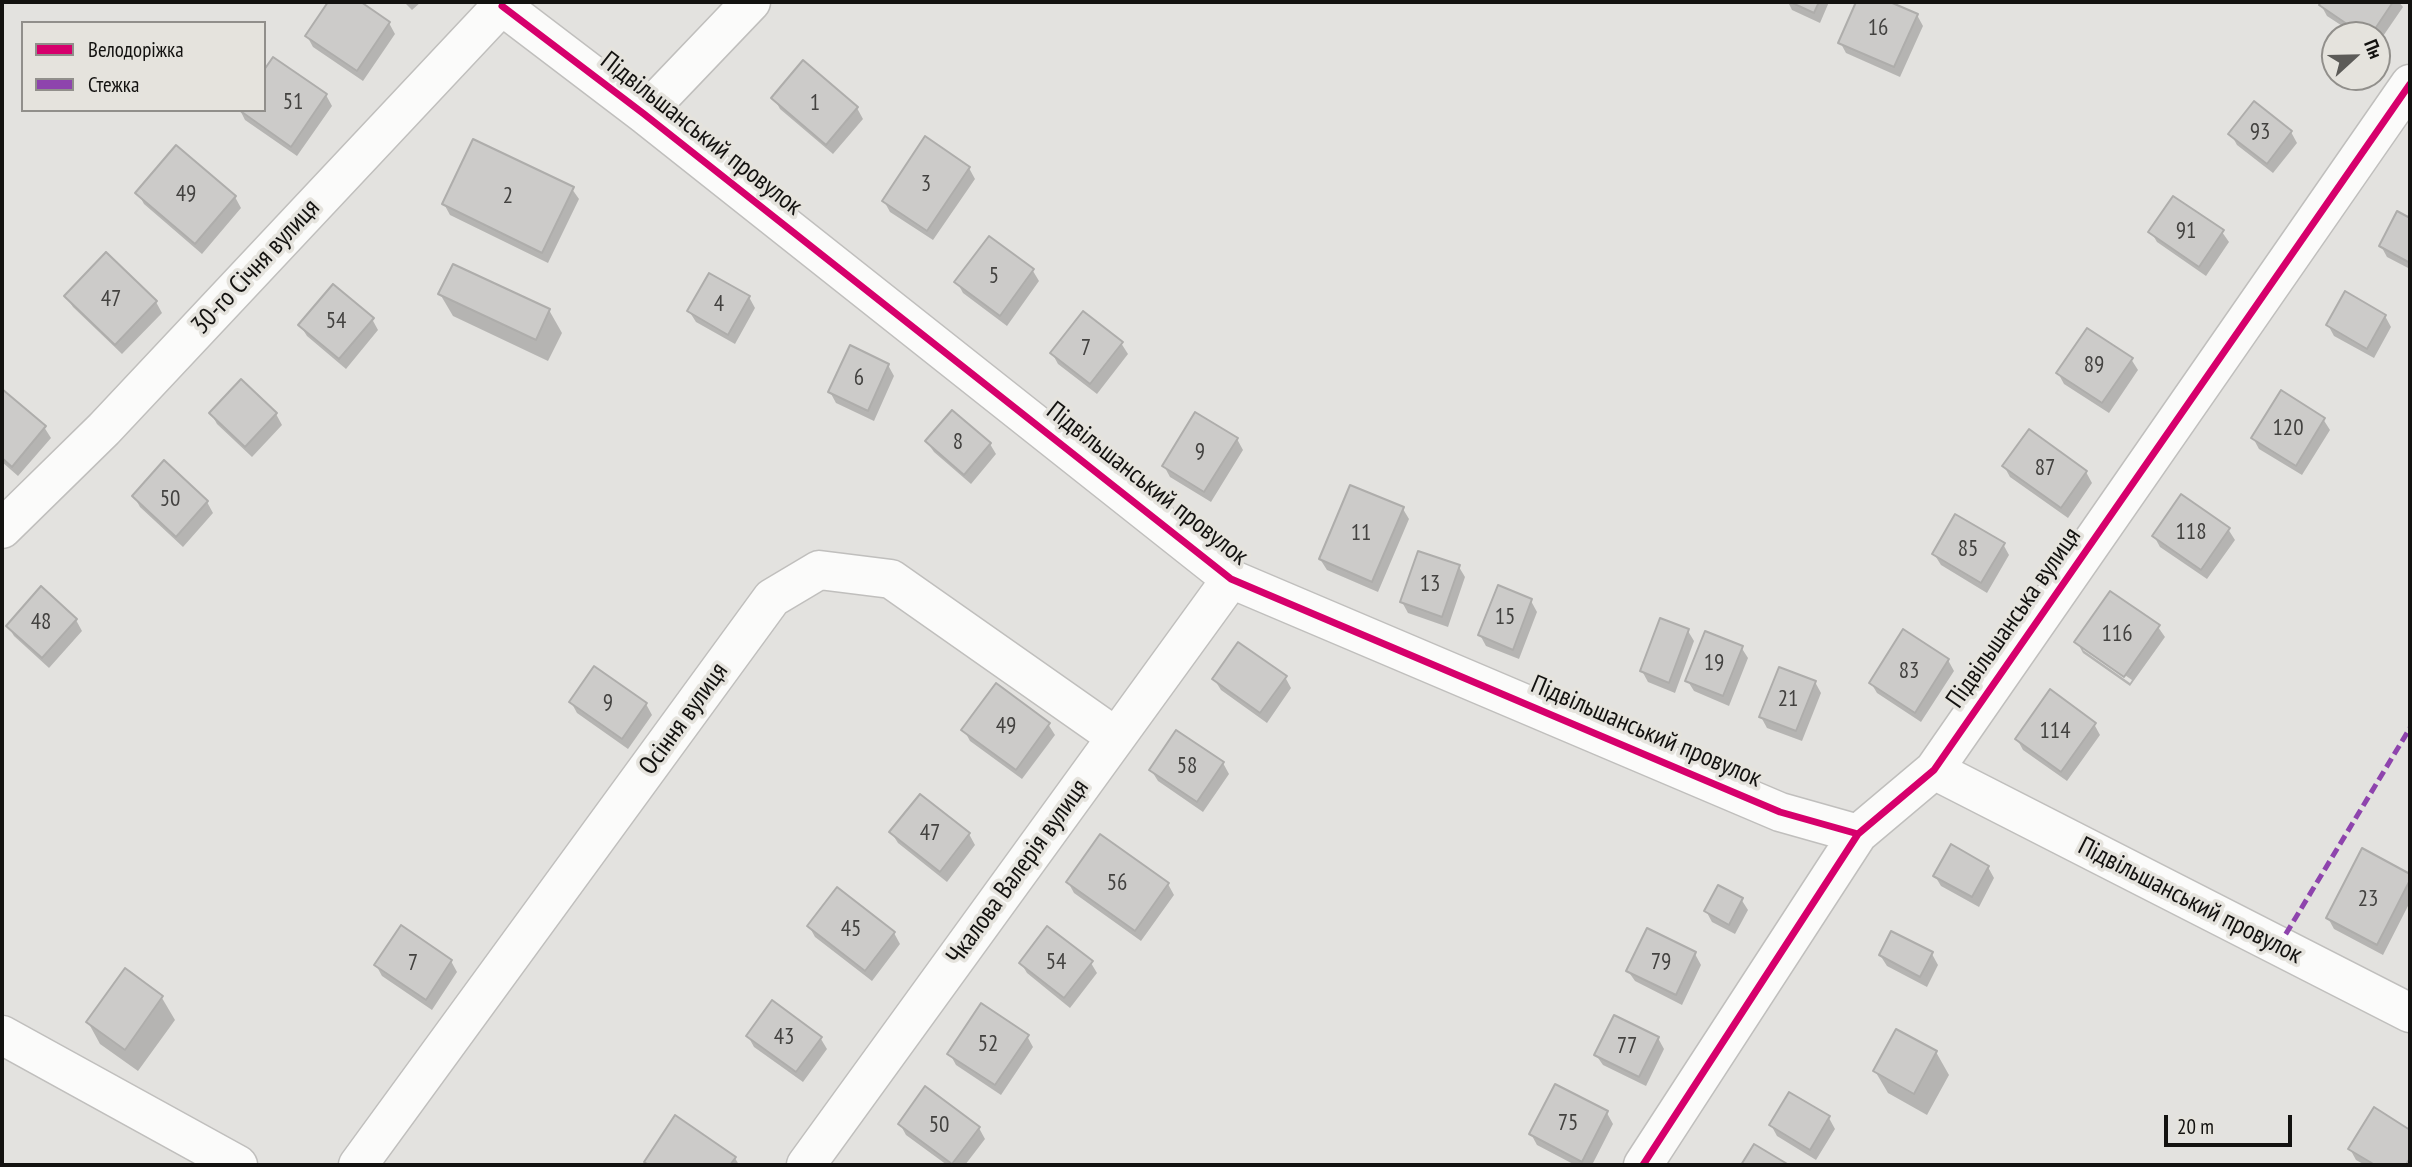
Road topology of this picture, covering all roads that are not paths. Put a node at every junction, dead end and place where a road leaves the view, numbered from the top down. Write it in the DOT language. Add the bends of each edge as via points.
graph roads {
  1 [pos="751,2"];
  2 [pos="504,4"];
  3 [pos="2410,84"];
  4 [pos="643,114"];
  5 [pos="2,529"];
  6 [pos="1231,579"];
  7 [pos="1116,737"];
  8 [pos="1934,770"];
  9 [pos="1858,834"];
  10 [pos="2410,1013"];
  11 [pos="2,1035"];
  12 [pos="238,1165"];
  13 [pos="358,1165"];
  14 [pos="806,1165"];
  15 [pos="1643,1165"];
  1 -- 4 [label="street"];
  2 -- 4 [label="street, Підвільшанський провулок"];
  2 -- 5 [label="street, 30-го Січня вулиця" via="104,429"];
  3 -- 8 [label="street, Підвільшанська вулиця"];
  4 -- 6 [label="street, Підвільшанський провулок"];
  6 -- 7 [label="street, Чкалова Валерія вулиця"];
  6 -- 9 [label="street, Підвільшанський провулок" via="1780,812"];
  7 -- 13 [label="street, Осіння вулиця" via="891,579 819,570 772,598"];
  7 -- 14 [label="street, Чкалова Валерія вулиця"];
  8 -- 9 [label="street, Підвільшанська вулиця"];
  8 -- 10 [label="street, Підвільшанський провулок"];
  9 -- 15 [label="street, Підвільшанська вулиця"];
  11 -- 12 [label="street"];
}
